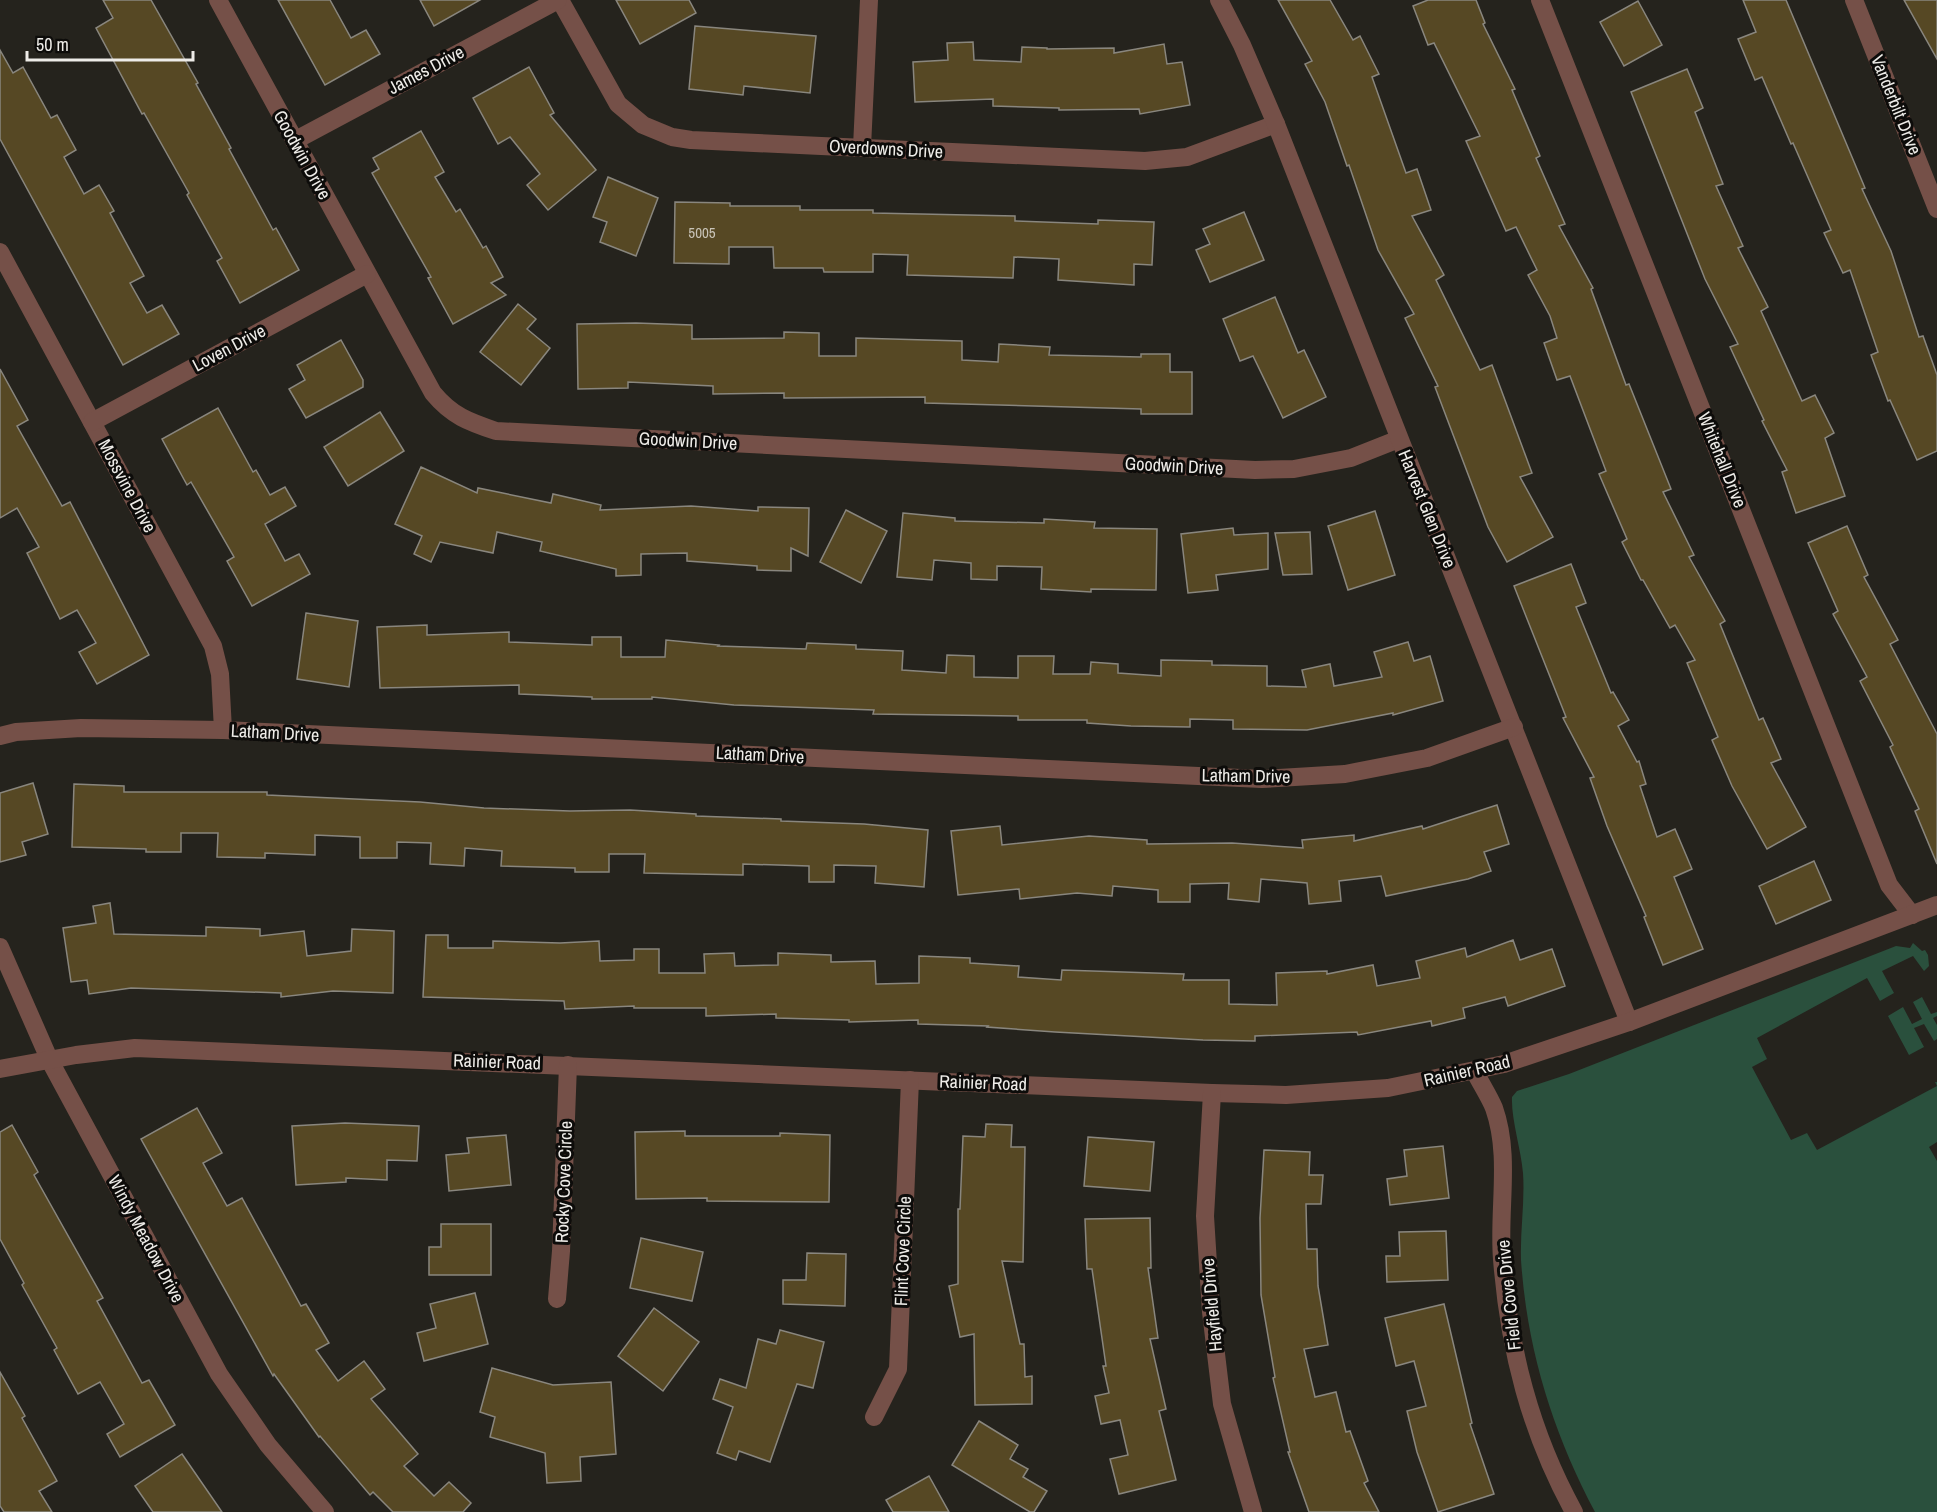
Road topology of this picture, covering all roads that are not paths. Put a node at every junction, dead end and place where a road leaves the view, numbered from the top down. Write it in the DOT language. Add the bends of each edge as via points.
graph roads {
  1 [pos="218,0"];
  2 [pos="559,0"];
  3 [pos="869,0"];
  4 [pos="1219,0"];
  5 [pos="1540,0"];
  6 [pos="1854,0"];
  7 [pos="1276,124"];
  8 [pos="294,141"];
  9 [pos="862,147"];
  10 [pos="1937,209"];
  11 [pos="0,252"];
  12 [pos="367,274"];
  13 [pos="92,422"];
  14 [pos="1399,439"];
  15 [pos="1514,728"];
  16 [pos="223,730"];
  17 [pos="0,736"];
  18 [pos="1937,905"];
  19 [pos="1912,915"];
  20 [pos="0,947"];
  21 [pos="1629,1022"];
  22 [pos="51,1061"];
  23 [pos="568,1065"];
  24 [pos="0,1069"];
  25 [pos="1475,1072"];
  26 [pos="910,1080"];
  27 [pos="1212,1093"];
  28 [pos="557,1299"];
  29 [pos="874,1417"];
  30 [pos="325,1512"];
  31 [pos="1253,1512"];
  32 [pos="1574,1512"];
  1 -- 8 [label="street, Goodwin Drive"];
  2 -- 8 [label="street, James Drive"];
  2 -- 9 [label="street, Overdowns Drive" via="618,104 643,125 691,140"];
  3 -- 9 [label="street"];
  4 -- 7 [label="street, Harvest Glen Drive"];
  5 -- 19 [label="street, Whitehall Drive" via="1889,885"];
  6 -- 10 [label="street, Vanderbilt Drive"];
  7 -- 9 [label="street, Overdowns Drive" via="1187,157 1145,161"];
  7 -- 14 [label="street, Harvest Glen Drive"];
  8 -- 12 [label="street, Goodwin Drive"];
  11 -- 13 [label="street, Mossvine Drive"];
  12 -- 13 [label="street, Loven Drive"];
  12 -- 14 [label="street, Goodwin Drive" via="442,404 465,421 496,431 1255,470 1294,469 1351,458"];
  13 -- 16 [label="street, Mossvine Drive" via="213,646 220,674"];
  14 -- 15 [label="street, Harvest Glen Drive"];
  15 -- 16 [label="street, Latham Drive" via="1416,760 1345,774 1262,779"];
  15 -- 21 [label="street, Harvest Glen Drive"];
  16 -- 17 [label="street, Latham Drive" via="81,728"];
  18 -- 19 [label="street, Rainier Road"];
  19 -- 21 [label="street, Rainier Road"];
  20 -- 22 [label="street, Windy Meadow Drive"];
  21 -- 25 [label="street, Rainier Road"];
  22 -- 23 [label="street, Rainier Road" via="135,1048"];
  22 -- 24 [label="street, Rainier Road"];
  22 -- 30 [label="street, Windy Meadow Drive" via="219,1374 268,1444"];
  23 -- 26 [label="street, Rainier Road"];
  23 -- 28 [label="street, Rocky Cove Circle"];
  25 -- 27 [label="street, Rainier Road" via="1388,1088 1286,1095"];
  25 -- 32 [label="street, Field Cove Drive" via="1494,1108 1500,1130 1502,1256 1511,1338 1532,1419"];
  26 -- 27 [label="street, Rainier Road"];
  26 -- 29 [label="street, Flint Cove Circle" via="898,1369"];
  27 -- 31 [label="street, Hayfield Drive" via="1205,1216 1211,1312 1222,1404"];
}
